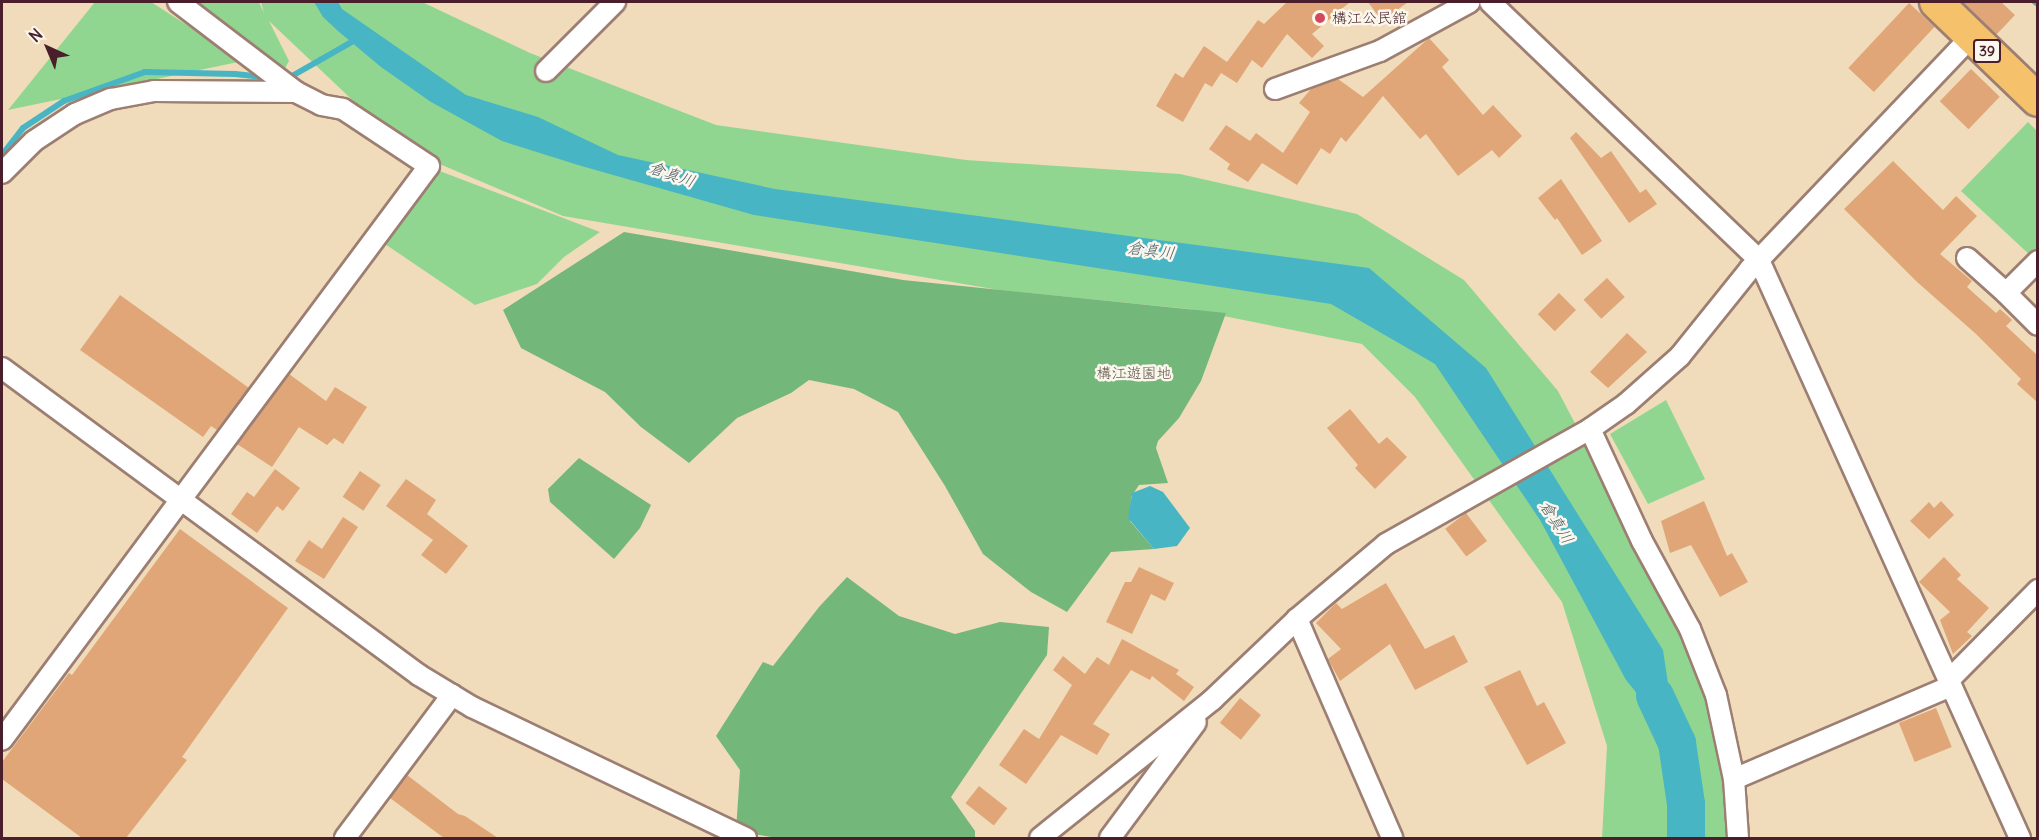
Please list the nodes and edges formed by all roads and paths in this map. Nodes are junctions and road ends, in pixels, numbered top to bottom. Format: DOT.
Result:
graph roads {
  1 [pos="178,2"];
  2 [pos="615,2"];
  3 [pos="1470,2"];
  4 [pos="1490,2"];
  5 [pos="1936,2"];
  6 [pos="1972,36"];
  7 [pos="546,71"];
  8 [pos="292,89"];
  9 [pos="1275,89"];
  10 [pos="2037,100"];
  11 [pos="2,173"];
  12 [pos="1967,258"];
  13 [pos="1759,260"];
  14 [pos="2037,261"];
  15 [pos="2006,293"];
  16 [pos="2037,325"];
  17 [pos="2,368"];
  18 [pos="1584,432"];
  19 [pos="180,499"];
  20 [pos="2037,590"];
  21 [pos="1297,619"];
  22 [pos="1950,683"];
  23 [pos="452,695"];
  24 [pos="1212,700"];
  25 [pos="2,740"];
  26 [pos="1734,779"];
  27 [pos="345,838"];
  28 [pos="746,838"];
  29 [pos="1040,838"];
  30 [pos="1110,838"];
  31 [pos="1392,838"];
  32 [pos="1738,838"];
  33 [pos="2020,838"];
  1 -- 8 [label="street"];
  2 -- 7 [label="street"];
  3 -- 9 [label="street"];
  4 -- 13 [label="street"];
  5 -- 6 [label="main road, 39"];
  6 -- 10 [label="main road, 39"];
  6 -- 13 [label="street"];
  8 -- 11 [label="street"];
  8 -- 19 [label="street"];
  12 -- 15 [label="street"];
  13 -- 18 [label="street"];
  13 -- 22 [label="street"];
  14 -- 15 [label="street"];
  15 -- 16 [label="street"];
  17 -- 19 [label="street"];
  18 -- 21 [label="street"];
  18 -- 26 [label="street"];
  19 -- 23 [label="street"];
  19 -- 25 [label="street"];
  20 -- 22 [label="street"];
  21 -- 24 [label="street"];
  21 -- 31 [label="street"];
  22 -- 26 [label="street"];
  22 -- 33 [label="street"];
  23 -- 27 [label="street"];
  23 -- 28 [label="street"];
  24 -- 29 [label="street"];
  24 -- 30 [label="street"];
  26 -- 32 [label="street"];
}
